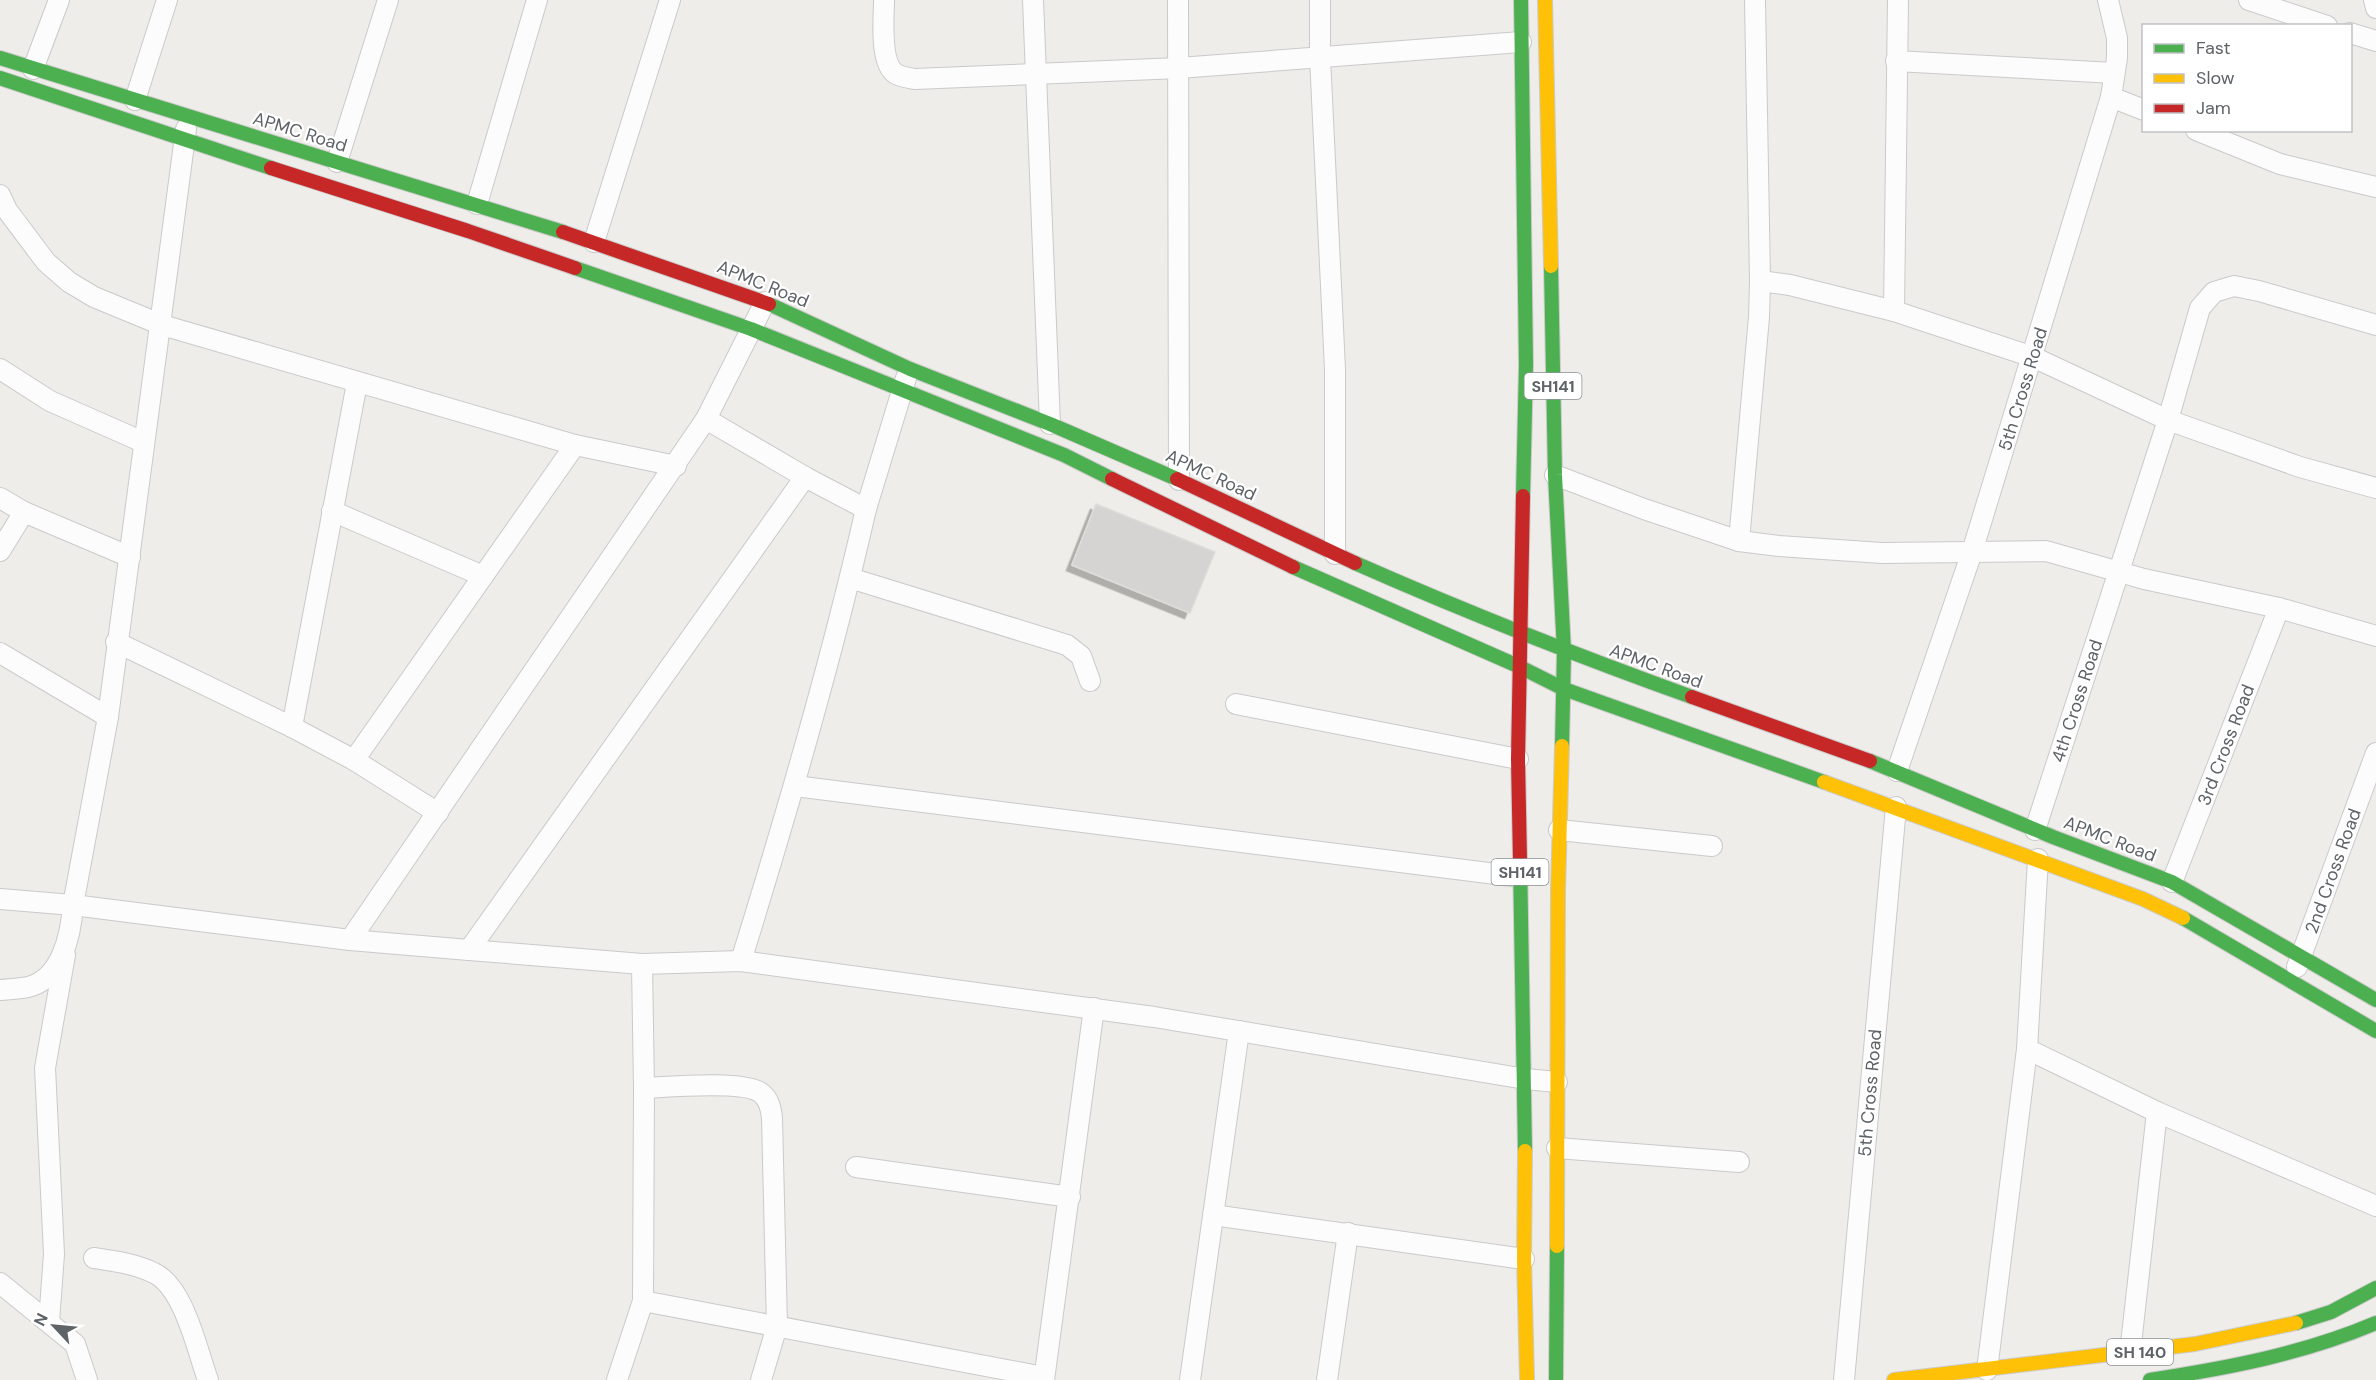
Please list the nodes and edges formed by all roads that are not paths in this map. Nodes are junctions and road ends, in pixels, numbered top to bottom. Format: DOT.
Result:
graph roads {
  1 [pos="59,0"];
  2 [pos="167,0"];
  3 [pos="388,0"];
  4 [pos="537,0"];
  5 [pos="670,0"];
  6 [pos="884,0"];
  7 [pos="1033,0"];
  8 [pos="1178,0"];
  9 [pos="1320,0"];
  10 [pos="1521,0"];
  11 [pos="1545,0"];
  12 [pos="1755,0"];
  13 [pos="1898,0"];
  14 [pos="2108,0"];
  15 [pos="2250,0"];
  16 [pos="2374,0"];
  17 [pos="2376,8"];
  18 [pos="2321,24"];
  19 [pos="2352,34"];
  20 [pos="2376,41"];
  21 [pos="1521,42"];
  22 [pos="1320,57"];
  23 [pos="0,58"];
  24 [pos="1896,61"];
  25 [pos="1179,68"];
  26 [pos="33,69"];
  27 [pos="2114,73"];
  28 [pos="1035,74"];
  29 [pos="0,78"];
  30 [pos="2111,97"];
  31 [pos="135,100"];
  32 [pos="2142,109"];
  33 [pos="188,117"];
  34 [pos="2201,132"];
  35 [pos="183,140"];
  36 [pos="337,162"];
  37 [pos="2376,187"];
  38 [pos="0,195"];
  39 [pos="477,204"];
  40 [pos="594,242"];
  41 [pos="1760,281"];
  42 [pos="765,302"];
  43 [pos="1894,311"];
  44 [pos="159,324"];
  45 [pos="2376,326"];
  46 [pos="751,329"];
  47 [pos="2033,357"];
  48 [pos="0,369"];
  49 [pos="910,369"];
  50 [pos="357,382"];
  51 [pos="901,391"];
  52 [pos="706,419"];
  53 [pos="2168,420"];
  54 [pos="1050,424"];
  55 [pos="143,442"];
  56 [pos="575,445"];
  57 [pos="676,466"];
  58 [pos="1555,475"];
  59 [pos="806,477"];
  60 [pos="1179,480"];
  61 [pos="2376,488"];
  62 [pos="0,498"];
  63 [pos="866,509"];
  64 [pos="332,511"];
  65 [pos="24,512"];
  66 [pos="1739,541"];
  67 [pos="0,551"];
  68 [pos="1972,552"];
  69 [pos="1335,554"];
  70 [pos="130,557"];
  71 [pos="2119,572"];
  72 [pos="483,576"];
  73 [pos="850,578"];
  74 [pos="2279,608"];
  75 [pos="1520,632"];
  76 [pos="2376,636"];
  77 [pos="116,642"];
  78 [pos="1564,651"];
  79 [pos="0,653"];
  80 [pos="1518,666"];
  81 [pos="1090,681"];
  82 [pos="1564,689"];
  83 [pos="1236,704"];
  84 [pos="108,717"];
  85 [pos="292,727"];
  86 [pos="2376,753"];
  87 [pos="1518,759"];
  88 [pos="354,760"];
  89 [pos="1897,771"];
  90 [pos="795,786"];
  91 [pos="1896,807"];
  92 [pos="438,813"];
  93 [pos="1559,830"];
  94 [pos="2036,830"];
  95 [pos="1712,846"];
  96 [pos="2038,859"];
  97 [pos="1520,877"];
  98 [pos="2172,882"];
  99 [pos="0,899"];
  100 [pos="73,905"];
  101 [pos="350,940"];
  102 [pos="67,947"];
  103 [pos="469,950"];
  104 [pos="2302,956"];
  105 [pos="741,961"];
  106 [pos="642,964"];
  107 [pos="2291,982"];
  108 [pos="0,990"];
  109 [pos="2376,1000"];
  110 [pos="1094,1008"];
  111 [pos="1239,1031"];
  112 [pos="2376,1031"];
  113 [pos="2027,1049"];
  114 [pos="1525,1079"];
  115 [pos="1557,1082"];
  116 [pos="644,1088"];
  117 [pos="2157,1112"];
  118 [pos="1557,1148"];
  119 [pos="1739,1162"];
  120 [pos="856,1167"];
  121 [pos="1070,1197"];
  122 [pos="2376,1206"];
  123 [pos="1213,1215"];
  124 [pos="1348,1233"];
  125 [pos="94,1258"];
  126 [pos="1524,1259"];
  127 [pos="0,1283"];
  128 [pos="2376,1288"];
  129 [pos="643,1301"];
  130 [pos="49,1322"];
  131 [pos="2376,1323"];
  132 [pos="777,1326"];
  133 [pos="2130,1353"];
  134 [pos="1987,1370"];
  135 [pos="2188,1377"];
  136 [pos="1044,1378"];
  137 [pos="87,1380"];
  138 [pos="208,1380"];
  139 [pos="617,1380"];
  140 [pos="761,1380"];
  141 [pos="1190,1380"];
  142 [pos="1327,1380"];
  143 [pos="1527,1380"];
  144 [pos="1556,1380"];
  145 [pos="1844,1380"];
  146 [pos="1894,1380"];
  147 [pos="2150,1380"];
  1 -- 26 [label="street"];
  2 -- 31 [label="street"];
  3 -- 36 [label="street"];
  4 -- 39 [label="street"];
  5 -- 40 [label="street"];
  6 -- 28 [label="street"];
  7 -- 28 [label="street"];
  8 -- 25 [label="street"];
  9 -- 22 [label="street"];
  10 -- 21 [label="street, SH141"];
  11 -- 58 [label="street, SH141"];
  12 -- 41 [label="street"];
  13 -- 24 [label="street"];
  14 -- 27 [label="street, 5th Cross Road"];
  15 -- 18 [label="street"];
  16 -- 17 [label="street"];
  19 -- 20 [label="street"];
  21 -- 22 [label="street"];
  21 -- 75 [label="street, SH141"];
  22 -- 25 [label="street"];
  22 -- 69 [label="street"];
  23 -- 26 [label="street, APMC Road"];
  24 -- 27 [label="street"];
  24 -- 43 [label="street"];
  25 -- 28 [label="street"];
  25 -- 60 [label="street"];
  26 -- 31 [label="street, APMC Road"];
  27 -- 30 [label="street, 5th Cross Road"];
  28 -- 54 [label="street"];
  29 -- 35 [label="street"];
  30 -- 32 [label="street"];
  30 -- 47 [label="street, 5th Cross Road"];
  31 -- 33 [label="street, APMC Road"];
  33 -- 35 [label="street"];
  33 -- 36 [label="street, APMC Road"];
  34 -- 37 [label="street"];
  35 -- 44 [label="street"];
  35 -- 46 [label="street"];
  36 -- 39 [label="street, APMC Road"];
  38 -- 44 [label="street"];
  39 -- 40 [label="street, APMC Road"];
  40 -- 42 [label="street, APMC Road"];
  41 -- 43 [label="street"];
  41 -- 66 [label="street"];
  42 -- 46 [label="street"];
  42 -- 49 [label="street, APMC Road"];
  43 -- 47 [label="street"];
  44 -- 50 [label="street"];
  44 -- 55 [label="street"];
  45 -- 53 [label="street, 4th Cross Road"];
  46 -- 51 [label="street"];
  46 -- 52 [label="street"];
  47 -- 53 [label="street"];
  47 -- 68 [label="street, 5th Cross Road"];
  48 -- 55 [label="street"];
  49 -- 51 [label="street"];
  49 -- 54 [label="street, APMC Road"];
  50 -- 56 [label="street"];
  50 -- 64 [label="street"];
  51 -- 63 [label="street"];
  51 -- 80 [label="street"];
  52 -- 57 [label="street"];
  52 -- 59 [label="street"];
  53 -- 61 [label="street"];
  53 -- 71 [label="street, 4th Cross Road"];
  54 -- 60 [label="street, APMC Road"];
  55 -- 70 [label="street"];
  56 -- 57 [label="street"];
  56 -- 72 [label="street"];
  57 -- 92 [label="street"];
  58 -- 66 [label="street"];
  58 -- 78 [label="street, SH141"];
  59 -- 63 [label="street"];
  59 -- 103 [label="street"];
  60 -- 69 [label="street, APMC Road"];
  62 -- 65 [label="street"];
  63 -- 73 [label="street"];
  64 -- 72 [label="street"];
  64 -- 85 [label="street"];
  65 -- 67 [label="street"];
  65 -- 70 [label="street"];
  66 -- 68 [label="street"];
  68 -- 71 [label="street"];
  68 -- 89 [label="street, 5th Cross Road"];
  69 -- 75 [label="street, APMC Road"];
  70 -- 77 [label="street"];
  71 -- 74 [label="street"];
  71 -- 94 [label="street, 4th Cross Road"];
  72 -- 88 [label="street"];
  73 -- 81 [label="street"];
  73 -- 90 [label="street"];
  74 -- 76 [label="street"];
  74 -- 98 [label="street, 3rd Cross Road"];
  75 -- 78 [label="street, APMC Road"];
  75 -- 80 [label="street, SH141"];
  77 -- 84 [label="street"];
  77 -- 85 [label="street"];
  78 -- 82 [label="street, SH141"];
  78 -- 89 [label="street, APMC Road"];
  79 -- 84 [label="street"];
  80 -- 82 [label="street"];
  80 -- 87 [label="street, SH141"];
  82 -- 91 [label="street"];
  82 -- 93 [label="street, SH141"];
  83 -- 87 [label="street"];
  84 -- 100 [label="street"];
  85 -- 88 [label="street"];
  86 -- 104 [label="street, 2nd Cross Road"];
  87 -- 97 [label="street, SH141"];
  88 -- 92 [label="street"];
  89 -- 94 [label="street, APMC Road"];
  90 -- 97 [label="street"];
  90 -- 105 [label="street"];
  91 -- 96 [label="street"];
  91 -- 145 [label="street, 5th Cross Road"];
  92 -- 101 [label="street"];
  93 -- 95 [label="street"];
  93 -- 115 [label="street"];
  94 -- 98 [label="street, APMC Road"];
  96 -- 107 [label="street"];
  96 -- 113 [label="street"];
  97 -- 114 [label="street, SH141"];
  98 -- 104 [label="street, APMC Road"];
  99 -- 100 [label="street"];
  100 -- 101 [label="street"];
  100 -- 102 [label="street"];
  101 -- 103 [label="street"];
  102 -- 108 [label="street"];
  102 -- 130 [label="street"];
  103 -- 106 [label="street"];
  104 -- 107 [label="street, 2nd Cross Road"];
  104 -- 109 [label="street, APMC Road"];
  105 -- 106 [label="street"];
  105 -- 110 [label="street"];
  106 -- 116 [label="street"];
  107 -- 112 [label="street"];
  110 -- 111 [label="street"];
  110 -- 121 [label="street"];
  111 -- 114 [label="street"];
  111 -- 123 [label="street"];
  113 -- 117 [label="street"];
  113 -- 134 [label="street"];
  114 -- 115 [label="street"];
  114 -- 126 [label="street, SH141"];
  115 -- 118 [label="street"];
  116 -- 129 [label="street"];
  116 -- 132 [label="street"];
  117 -- 122 [label="street"];
  117 -- 133 [label="street"];
  118 -- 119 [label="street"];
  118 -- 144 [label="street"];
  120 -- 121 [label="street"];
  121 -- 136 [label="street"];
  123 -- 124 [label="street"];
  123 -- 141 [label="street"];
  124 -- 126 [label="street"];
  124 -- 142 [label="street"];
  125 -- 138 [label="street"];
  126 -- 143 [label="street, SH141"];
  127 -- 130 [label="street"];
  128 -- 133 [label="street, SH 140"];
  129 -- 132 [label="street"];
  129 -- 139 [label="street"];
  130 -- 137 [label="street"];
  131 -- 135 [label="street, SH 140"];
  132 -- 136 [label="street"];
  132 -- 140 [label="street"];
  133 -- 134 [label="street, SH 140"];
  134 -- 146 [label="street, SH 140"];
  135 -- 147 [label="street, SH 140"];
}
